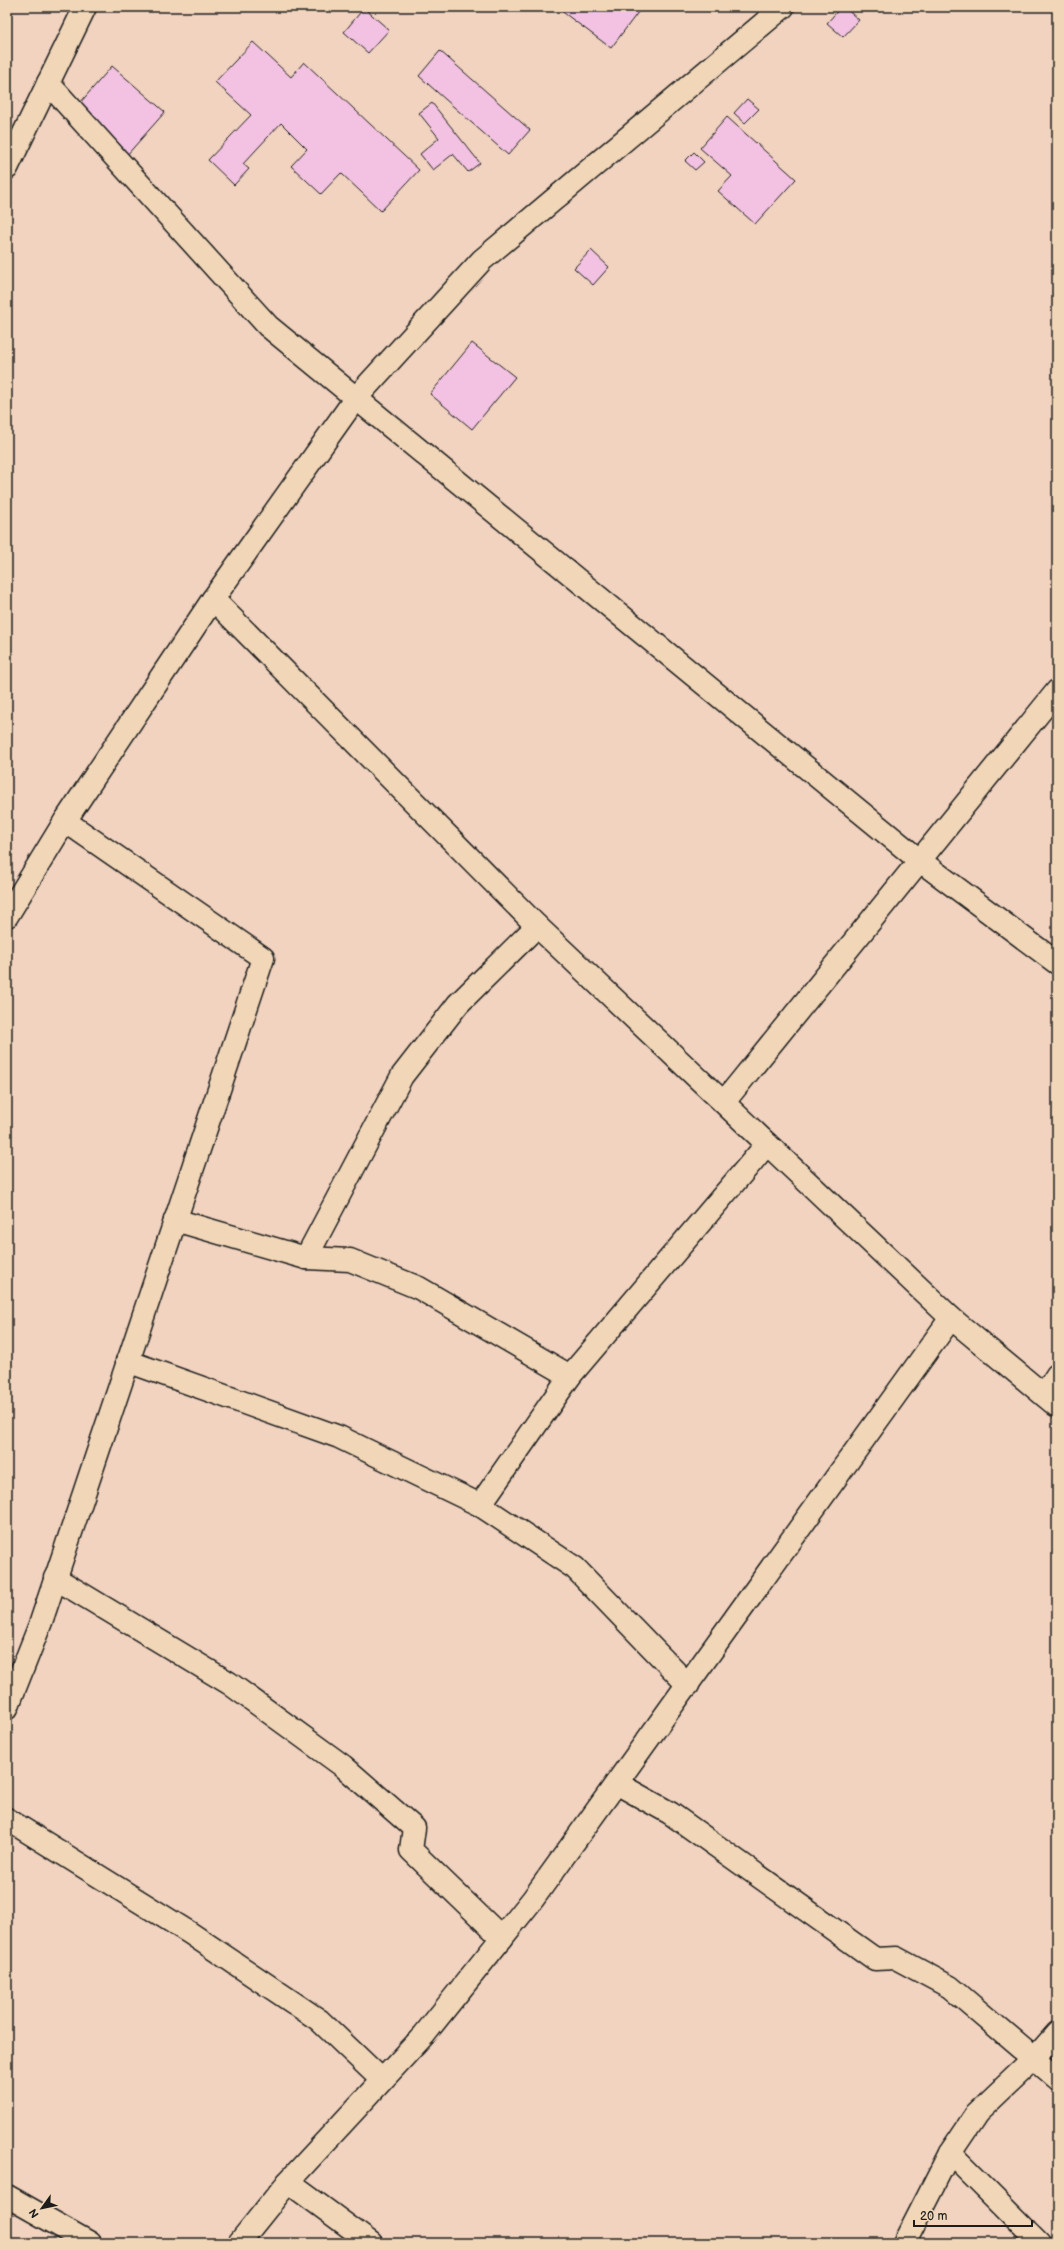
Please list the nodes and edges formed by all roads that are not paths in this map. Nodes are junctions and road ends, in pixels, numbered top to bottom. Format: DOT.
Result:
graph roads {
  1 [pos="84,7"];
  2 [pos="783,7"];
  3 [pos="48,83"];
  4 [pos="7,168"];
  5 [pos="355,399"];
  6 [pos="213,599"];
  7 [pos="1057,691"];
  8 [pos="65,821"];
  9 [pos="919,860"];
  10 [pos="7,916"];
  11 [pos="537,926"];
  12 [pos="1057,963"];
  13 [pos="724,1102"];
  14 [pos="766,1144"];
  15 [pos="175,1220"];
  16 [pos="306,1258"];
  17 [pos="951,1318"];
  18 [pos="127,1361"];
  19 [pos="1057,1375"];
  20 [pos="570,1376"];
  21 [pos="1050,1400"];
  22 [pos="480,1505"];
  23 [pos="55,1578"];
  24 [pos="688,1685"];
  25 [pos="7,1708"];
  26 [pos="618,1784"];
  27 [pos="7,1819"];
  28 [pos="502,1938"];
  29 [pos="1057,2033"];
  30 [pos="1035,2058"];
  31 [pos="1057,2078"];
  32 [pos="382,2080"];
  33 [pos="950,2153"];
  34 [pos="288,2182"];
  35 [pos="7,2196"];
  36 [pos="90,2243"];
  37 [pos="239,2243"];
  38 [pos="371,2243"];
  39 [pos="904,2243"];
  40 [pos="1040,2243"];
  1 -- 3 [label="street"];
  2 -- 5 [label="street"];
  3 -- 4 [label="street"];
  3 -- 5 [label="street"];
  5 -- 6 [label="street"];
  5 -- 9 [label="street"];
  6 -- 8 [label="street"];
  6 -- 11 [label="street"];
  7 -- 9 [label="street"];
  8 -- 10 [label="street"];
  8 -- 15 [label="street"];
  9 -- 12 [label="street"];
  9 -- 13 [label="street"];
  11 -- 13 [label="street"];
  11 -- 16 [label="street"];
  13 -- 14 [label="street"];
  14 -- 17 [label="street"];
  14 -- 20 [label="street"];
  15 -- 16 [label="street"];
  15 -- 18 [label="street"];
  16 -- 20 [label="street"];
  17 -- 21 [label="street"];
  17 -- 24 [label="street"];
  18 -- 22 [label="street"];
  18 -- 23 [label="street"];
  19 -- 21 [label="street"];
  20 -- 22 [label="street"];
  22 -- 24 [label="street"];
  23 -- 25 [label="street"];
  23 -- 28 [label="street"];
  24 -- 26 [label="street"];
  26 -- 28 [label="street"];
  26 -- 30 [label="street"];
  27 -- 32 [label="street"];
  28 -- 32 [label="street"];
  29 -- 30 [label="street"];
  30 -- 31 [label="street"];
  30 -- 33 [label="street"];
  32 -- 34 [label="street"];
  33 -- 39 [label="street"];
  33 -- 40 [label="street"];
  34 -- 37 [label="street"];
  34 -- 38 [label="street"];
  35 -- 36 [label="street"];
}
